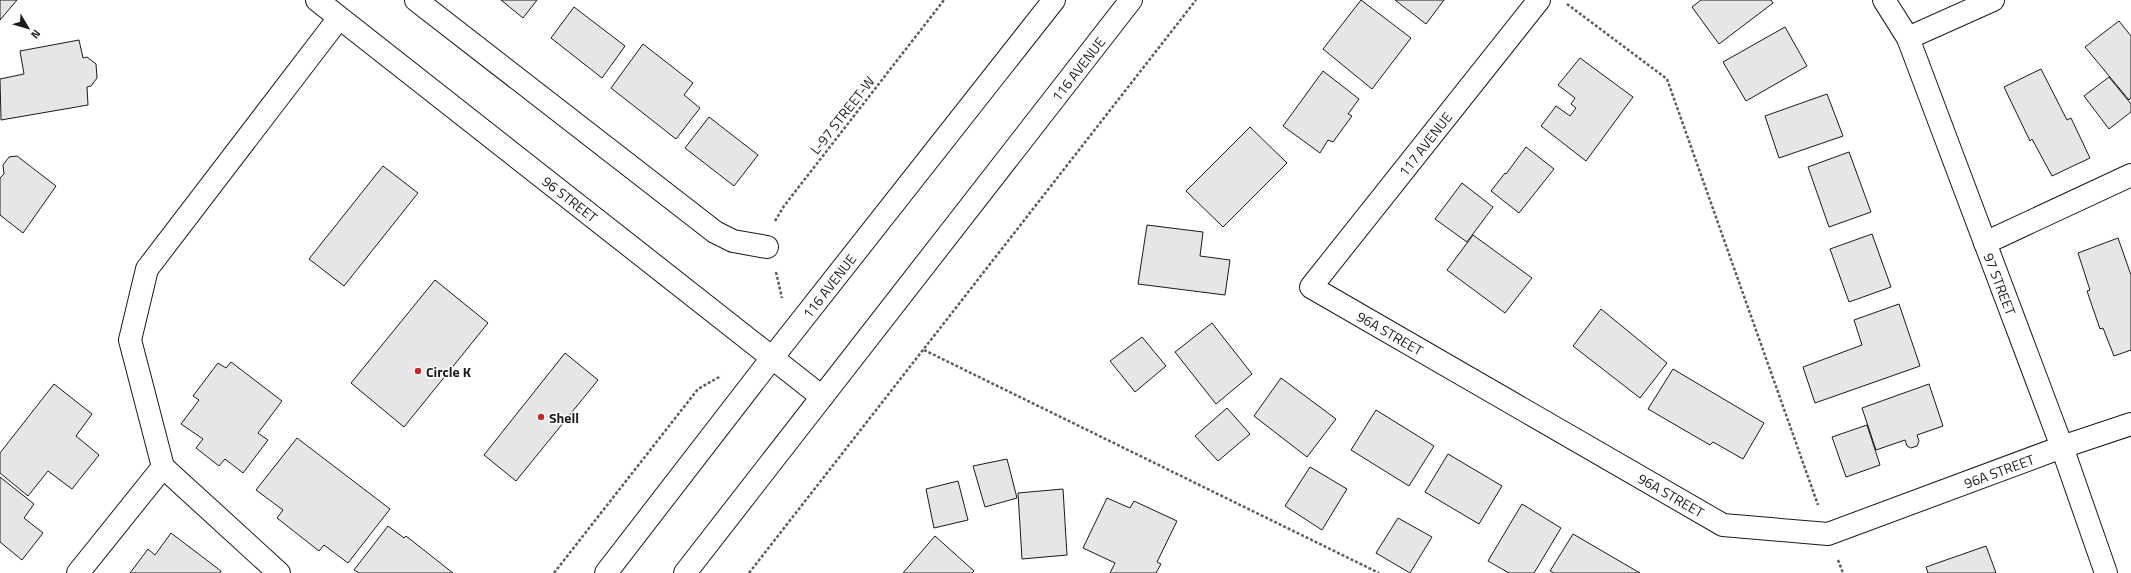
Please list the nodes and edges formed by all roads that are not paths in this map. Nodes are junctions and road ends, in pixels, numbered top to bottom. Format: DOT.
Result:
graph roads {
  1 [pos="317,0"];
  2 [pos="416,0"];
  3 [pos="1054,0"];
  4 [pos="1131,0"];
  5 [pos="1539,0"];
  6 [pos="1884,0"];
  7 [pos="1993,0"];
  8 [pos="339,18"];
  9 [pos="1908,38"];
  10 [pos="2131,175"];
  11 [pos="1985,243"];
  12 [pos="767,247"];
  13 [pos="1311,288"];
  14 [pos="772,358"];
  15 [pos="822,397"];
  16 [pos="2131,424"];
  17 [pos="2062,447"];
  18 [pos="163,467"];
  19 [pos="78,573"];
  20 [pos="279,573"];
  21 [pos="606,573"];
  22 [pos="685,573"];
  23 [pos="2106,573"];
  1 -- 8 [label="street, 96 STREET"];
  2 -- 12 [label="street"];
  3 -- 14 [label="street, 116 AVENUE"];
  4 -- 15 [label="street, 116 AVENUE"];
  5 -- 13 [label="street, 117 AVENUE"];
  6 -- 9 [label="street, 97 STREET"];
  7 -- 9 [label="street"];
  8 -- 14 [label="street, 96 STREET"];
  8 -- 18 [label="street"];
  9 -- 11 [label="street, 97 STREET"];
  10 -- 11 [label="street"];
  11 -- 17 [label="street, 97 STREET"];
  13 -- 17 [label="street, 96A STREET"];
  14 -- 15 [label="street, 96 STREET"];
  14 -- 21 [label="street, 116 AVENUE"];
  15 -- 22 [label="street, 116 AVENUE"];
  16 -- 17 [label="street, 96A STREET"];
  17 -- 23 [label="street, 97 STREET"];
  18 -- 19 [label="street"];
  18 -- 20 [label="street"];
}
